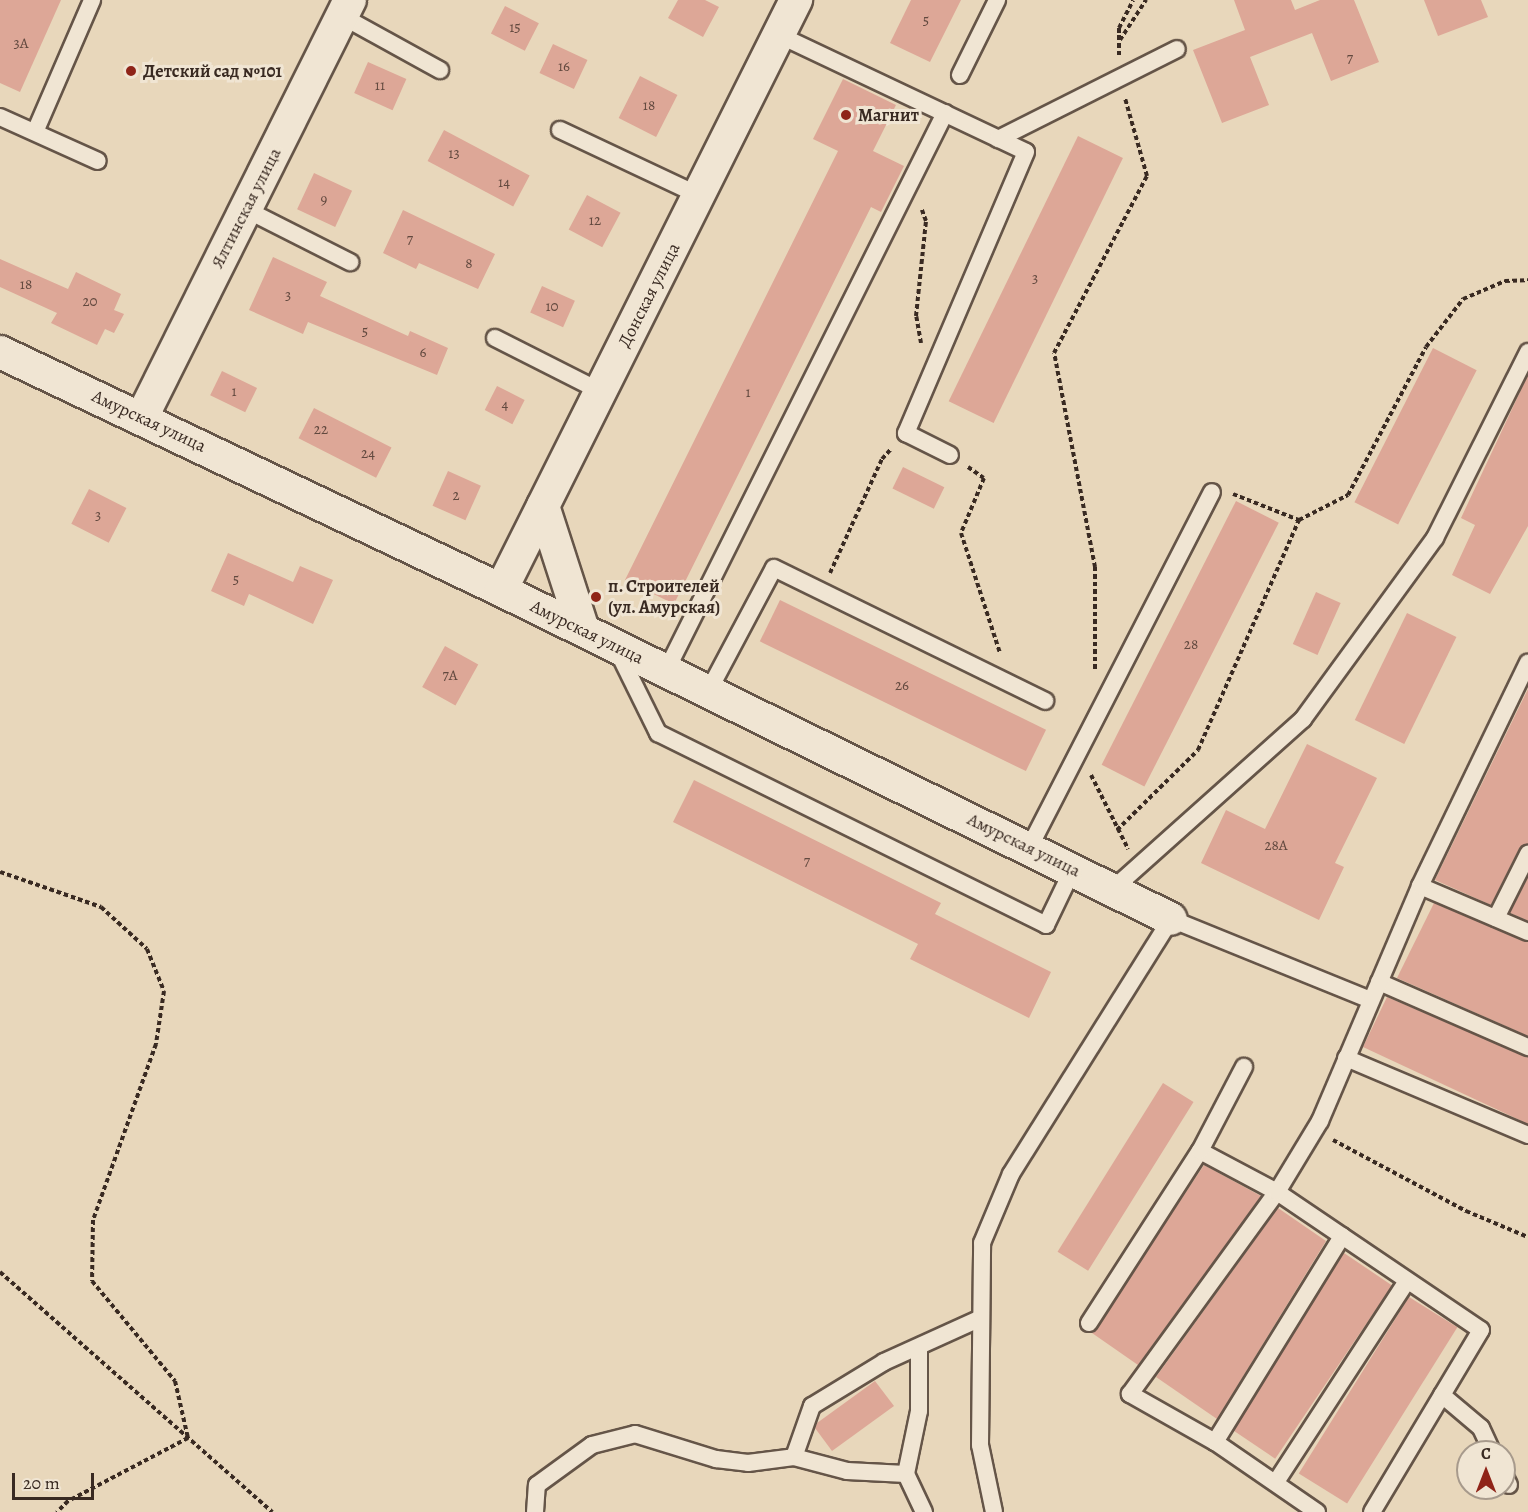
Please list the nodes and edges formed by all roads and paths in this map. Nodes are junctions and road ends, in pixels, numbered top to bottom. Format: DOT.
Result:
graph roads {
  1 [pos="92,0"];
  2 [pos="796,0"];
  3 [pos="997,0"];
  4 [pos="1133,0"];
  5 [pos="1146,0"];
  6 [pos="346,8"];
  7 [pos="779,35"];
  8 [pos="1119,40"];
  9 [pos="1177,49"];
  10 [pos="440,70"];
  11 [pos="960,75"];
  12 [pos="1119,78"];
  13 [pos="945,113"];
  14 [pos="0,117"];
  15 [pos="560,129"];
  16 [pos="35,132"];
  17 [pos="998,139"];
  18 [pos="98,161"];
  19 [pos="912,178"];
  20 [pos="698,195"];
  21 [pos="245,209"];
  22 [pos="350,262"];
  23 [pos="1528,279"];
  24 [pos="495,338"];
  25 [pos="0,352"];
  26 [pos="1528,352"];
  27 [pos="927,380"];
  28 [pos="600,391"];
  29 [pos="142,417"];
  30 [pos="906,433"];
  31 [pos="950,455"];
  32 [pos="1212,492"];
  33 [pos="543,506"];
  34 [pos="1299,520"];
  35 [pos="501,590"];
  36 [pos="821,591"];
  37 [pos="583,630"];
  38 [pos="615,646"];
  39 [pos="1528,663"];
  40 [pos="666,671"];
  41 [pos="1095,672"];
  42 [pos="1010,684"];
  43 [pos="708,692"];
  44 [pos="1045,701"];
  45 [pos="1080,750"];
  46 [pos="1117,830"];
  47 [pos="1029,848"];
  48 [pos="1528,854"];
  49 [pos="1137,866"];
  50 [pos="1073,869"];
  51 [pos="0,872"];
  52 [pos="1420,886"];
  53 [pos="1113,889"];
  54 [pos="1496,918"];
  55 [pos="1171,919"];
  56 [pos="1528,932"];
  57 [pos="1379,982"];
  58 [pos="1370,1000"];
  59 [pos="1528,1047"];
  60 [pos="1346,1058"];
  61 [pos="1244,1067"];
  62 [pos="1316,1129"];
  63 [pos="1528,1135"];
  64 [pos="1200,1151"];
  65 [pos="1277,1192"];
  66 [pos="1342,1236"];
  67 [pos="1528,1237"];
  68 [pos="0,1272"];
  69 [pos="1407,1281"];
  70 [pos="979,1319"];
  71 [pos="1089,1323"];
  72 [pos="919,1349"];
  73 [pos="1442,1395"];
  74 [pos="188,1438"];
  75 [pos="1486,1440"];
  76 [pos="1215,1442"];
  77 [pos="794,1457"];
  78 [pos="906,1474"];
  79 [pos="1276,1482"];
  80 [pos="57,1512"];
  81 [pos="272,1512"];
  82 [pos="535,1512"];
  83 [pos="924,1512"];
  84 [pos="994,1512"];
  85 [pos="1317,1512"];
  86 [pos="1372,1512"];
  1 -- 16 [label="lane"];
  2 -- 7 [label="street, Донская улица"];
  3 -- 11 [label="lane"];
  4 -- 8 [label="path"];
  5 -- 8 [label="path"];
  6 -- 10 [label="lane"];
  6 -- 21 [label="street, Ялтинская улица"];
  7 -- 13 [label="lane"];
  7 -- 20 [label="street, Донская улица"];
  8 -- 12 [label="path"];
  9 -- 12 [label="lane"];
  12 -- 17 [label="lane"];
  12 -- 41 [label="path"];
  13 -- 17 [label="lane"];
  13 -- 19 [label="lane"];
  14 -- 16 [label="lane"];
  15 -- 20 [label="lane"];
  16 -- 18 [label="lane"];
  17 -- 27 [label="lane"];
  19 -- 27 [label="path"];
  19 -- 40 [label="lane"];
  20 -- 28 [label="street, Донская улица"];
  21 -- 22 [label="lane"];
  21 -- 29 [label="street, Ялтинская улица"];
  23 -- 34 [label="path"];
  24 -- 28 [label="lane"];
  25 -- 29 [label="street, Амурская улица"];
  26 -- 49 [label="lane"];
  27 -- 30 [label="lane"];
  28 -- 33 [label="street, Донская улица"];
  29 -- 35 [label="street, Амурская улица"];
  30 -- 31 [label="lane"];
  30 -- 36 [label="path"];
  31 -- 42 [label="path"];
  32 -- 34 [label="path"];
  32 -- 45 [label="lane"];
  33 -- 35 [label="street, Донская улица"];
  33 -- 37 [label="street"];
  34 -- 46 [label="path"];
  35 -- 37 [label="street, Амурская улица"];
  36 -- 42 [label="lane"];
  36 -- 43 [label="lane"];
  37 -- 38 [label="street, Амурская улица"];
  38 -- 40 [label="street, Амурская улица"];
  38 -- 50 [label="lane"];
  39 -- 52 [label="lane"];
  40 -- 43 [label="street, Амурская улица"];
  42 -- 44 [label="lane"];
  43 -- 47 [label="street, Амурская улица"];
  45 -- 46 [label="path"];
  45 -- 47 [label="lane"];
  46 -- 49 [label="path"];
  47 -- 50 [label="street, Амурская улица"];
  48 -- 54 [label="lane"];
  49 -- 53 [label="lane"];
  50 -- 53 [label="street, Амурская улица"];
  51 -- 74 [label="path"];
  52 -- 54 [label="lane"];
  52 -- 57 [label="lane"];
  53 -- 55 [label="street, Амурская улица"];
  54 -- 56 [label="lane"];
  55 -- 58 [label="lane"];
  55 -- 70 [label="lane"];
  57 -- 58 [label="lane"];
  57 -- 59 [label="lane"];
  58 -- 60 [label="lane"];
  60 -- 62 [label="lane"];
  60 -- 63 [label="lane"];
  61 -- 64 [label="lane"];
  62 -- 65 [label="lane"];
  62 -- 67 [label="path"];
  64 -- 65 [label="lane"];
  64 -- 71 [label="lane"];
  65 -- 66 [label="lane"];
  65 -- 76 [label="lane"];
  66 -- 69 [label="lane"];
  66 -- 76 [label="lane"];
  68 -- 74 [label="path"];
  69 -- 73 [label="lane"];
  69 -- 79 [label="lane"];
  70 -- 72 [label="lane"];
  70 -- 84 [label="lane"];
  72 -- 77 [label="lane"];
  72 -- 78 [label="lane"];
  73 -- 75 [label="lane"];
  73 -- 86 [label="lane"];
  74 -- 80 [label="path"];
  74 -- 81 [label="path"];
  76 -- 79 [label="lane"];
  77 -- 78 [label="lane"];
  77 -- 82 [label="lane"];
  78 -- 83 [label="lane"];
  79 -- 85 [label="lane"];
}
